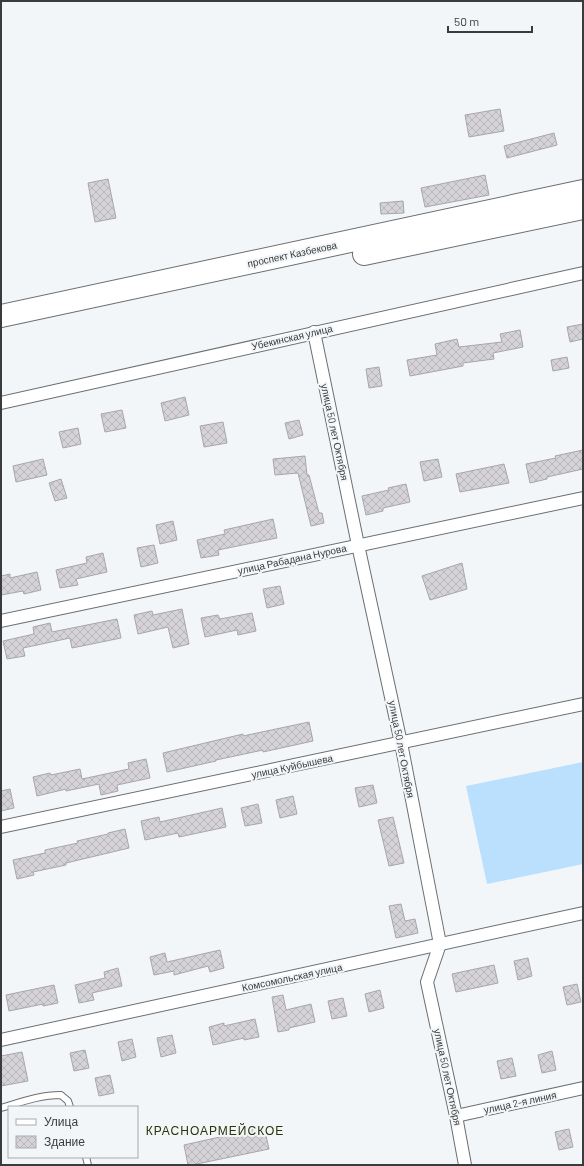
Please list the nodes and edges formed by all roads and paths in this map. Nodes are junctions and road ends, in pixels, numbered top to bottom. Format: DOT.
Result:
graph roads {
  1 [pos="583,191"];
  2 [pos="583,208"];
  3 [pos="583,273"];
  4 [pos="1,316"];
  5 [pos="1,329"];
  6 [pos="314,332"];
  7 [pos="1,403"];
  8 [pos="583,498"];
  9 [pos="358,545"];
  10 [pos="1,621"];
  11 [pos="583,704"];
  12 [pos="401,743"];
  13 [pos="1,827"];
  14 [pos="583,913"];
  15 [pos="440,944"];
  16 [pos="1,1040"];
  17 [pos="583,1088"];
  18 [pos="70,1106"];
  19 [pos="1,1108"];
  20 [pos="456,1116"];
  21 [pos="465,1165"];
  1 -- 4 [label="highway, проспект Казбекова"];
  2 -- 5 [label="highway, проспект Казбекова"];
  3 -- 6 [label="street, Убекинская улица"];
  6 -- 7 [label="street, Убекинская улица"];
  6 -- 9 [label="street, улица 50 лет Октября"];
  8 -- 9 [label="street, улица Рабадана Нурова"];
  9 -- 10 [label="street, улица Рабадана Нурова"];
  9 -- 12 [label="street, улица 50 лет Октября"];
  11 -- 12 [label="street, улица Куйбышева"];
  12 -- 13 [label="street, улица Куйбышева"];
  12 -- 15 [label="street, улица 50 лет Октября"];
  14 -- 15 [label="street, Комсомольская улица"];
  15 -- 16 [label="street, Комсомольская улица"];
  15 -- 20 [label="street, улица 50 лет Октября"];
  17 -- 20 [label="street, улица 2-я линия"];
  18 -- 19 [label="lane"];
  20 -- 21 [label="street, улица 50 лет Октября"];
}
